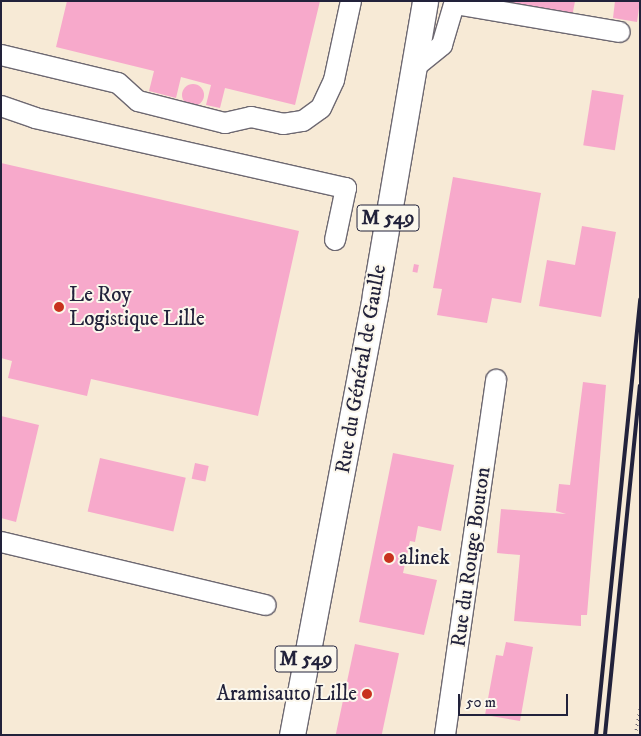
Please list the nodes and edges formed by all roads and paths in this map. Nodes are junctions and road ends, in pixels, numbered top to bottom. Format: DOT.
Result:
graph roads {
  1 [pos="351,1"];
  2 [pos="425,1"];
  3 [pos="455,3"];
  4 [pos="620,32"];
  5 [pos="1,56"];
  6 [pos="414,67"];
  7 [pos="1,106"];
  8 [pos="335,240"];
  9 [pos="496,380"];
  10 [pos="1,542"];
  11 [pos="266,605"];
  12 [pos="640,706"];
  13 [pos="292,735"];
  14 [pos="445,735"];
  15 [pos="634,735"];
  1 -- 5 [label="street"];
  2 -- 6 [label="main road, Rue du Général de Gaulle / M 549"];
  3 -- 4 [label="street"];
  3 -- 6 [label="street"];
  6 -- 13 [label="main road, Rue du Général de Gaulle / M 549"];
  7 -- 8 [label="street"];
  9 -- 14 [label="street, Rue du Rouge Bouton"];
  10 -- 11 [label="street"];
  12 -- 15 [label="path"];
}
